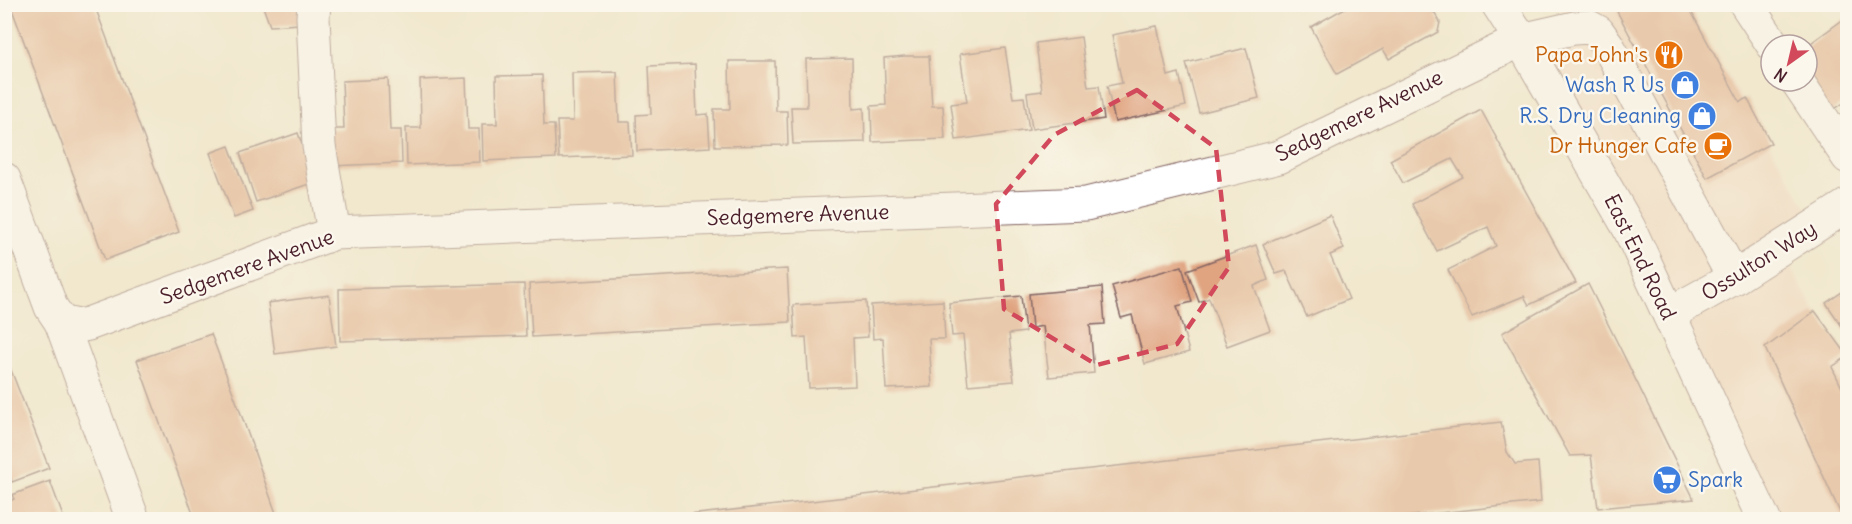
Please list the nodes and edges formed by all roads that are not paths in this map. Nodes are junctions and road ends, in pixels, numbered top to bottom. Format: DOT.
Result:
graph roads {
  1 [pos="314,4"];
  2 [pos="1498,4"];
  3 [pos="1746,4"];
  4 [pos="1765,33"];
  5 [pos="1521,39"];
  6 [pos="1805,93"];
  7 [pos="1848,157"];
  8 [pos="4,179"];
  9 [pos="1848,205"];
  10 [pos="334,233"];
  11 [pos="1734,278"];
  12 [pos="1669,314"];
  13 [pos="61,322"];
  14 [pos="133,519"];
  15 [pos="1764,519"];
  1 -- 10 [label="street"];
  2 -- 5 [label="street, East End Road"];
  3 -- 4 [label="street"];
  5 -- 10 [label="street, Sedgemere Avenue"];
  5 -- 11 [label="street, Sedgemere Avenue"];
  5 -- 12 [label="street, East End Road"];
  6 -- 7 [label="street"];
  8 -- 13 [label="street"];
  9 -- 11 [label="street, Ossulton Way"];
  10 -- 13 [label="street, Sedgemere Avenue"];
  11 -- 12 [label="street, Ossulton Way"];
  12 -- 15 [label="street, East End Road"];
  13 -- 14 [label="street"];
}
